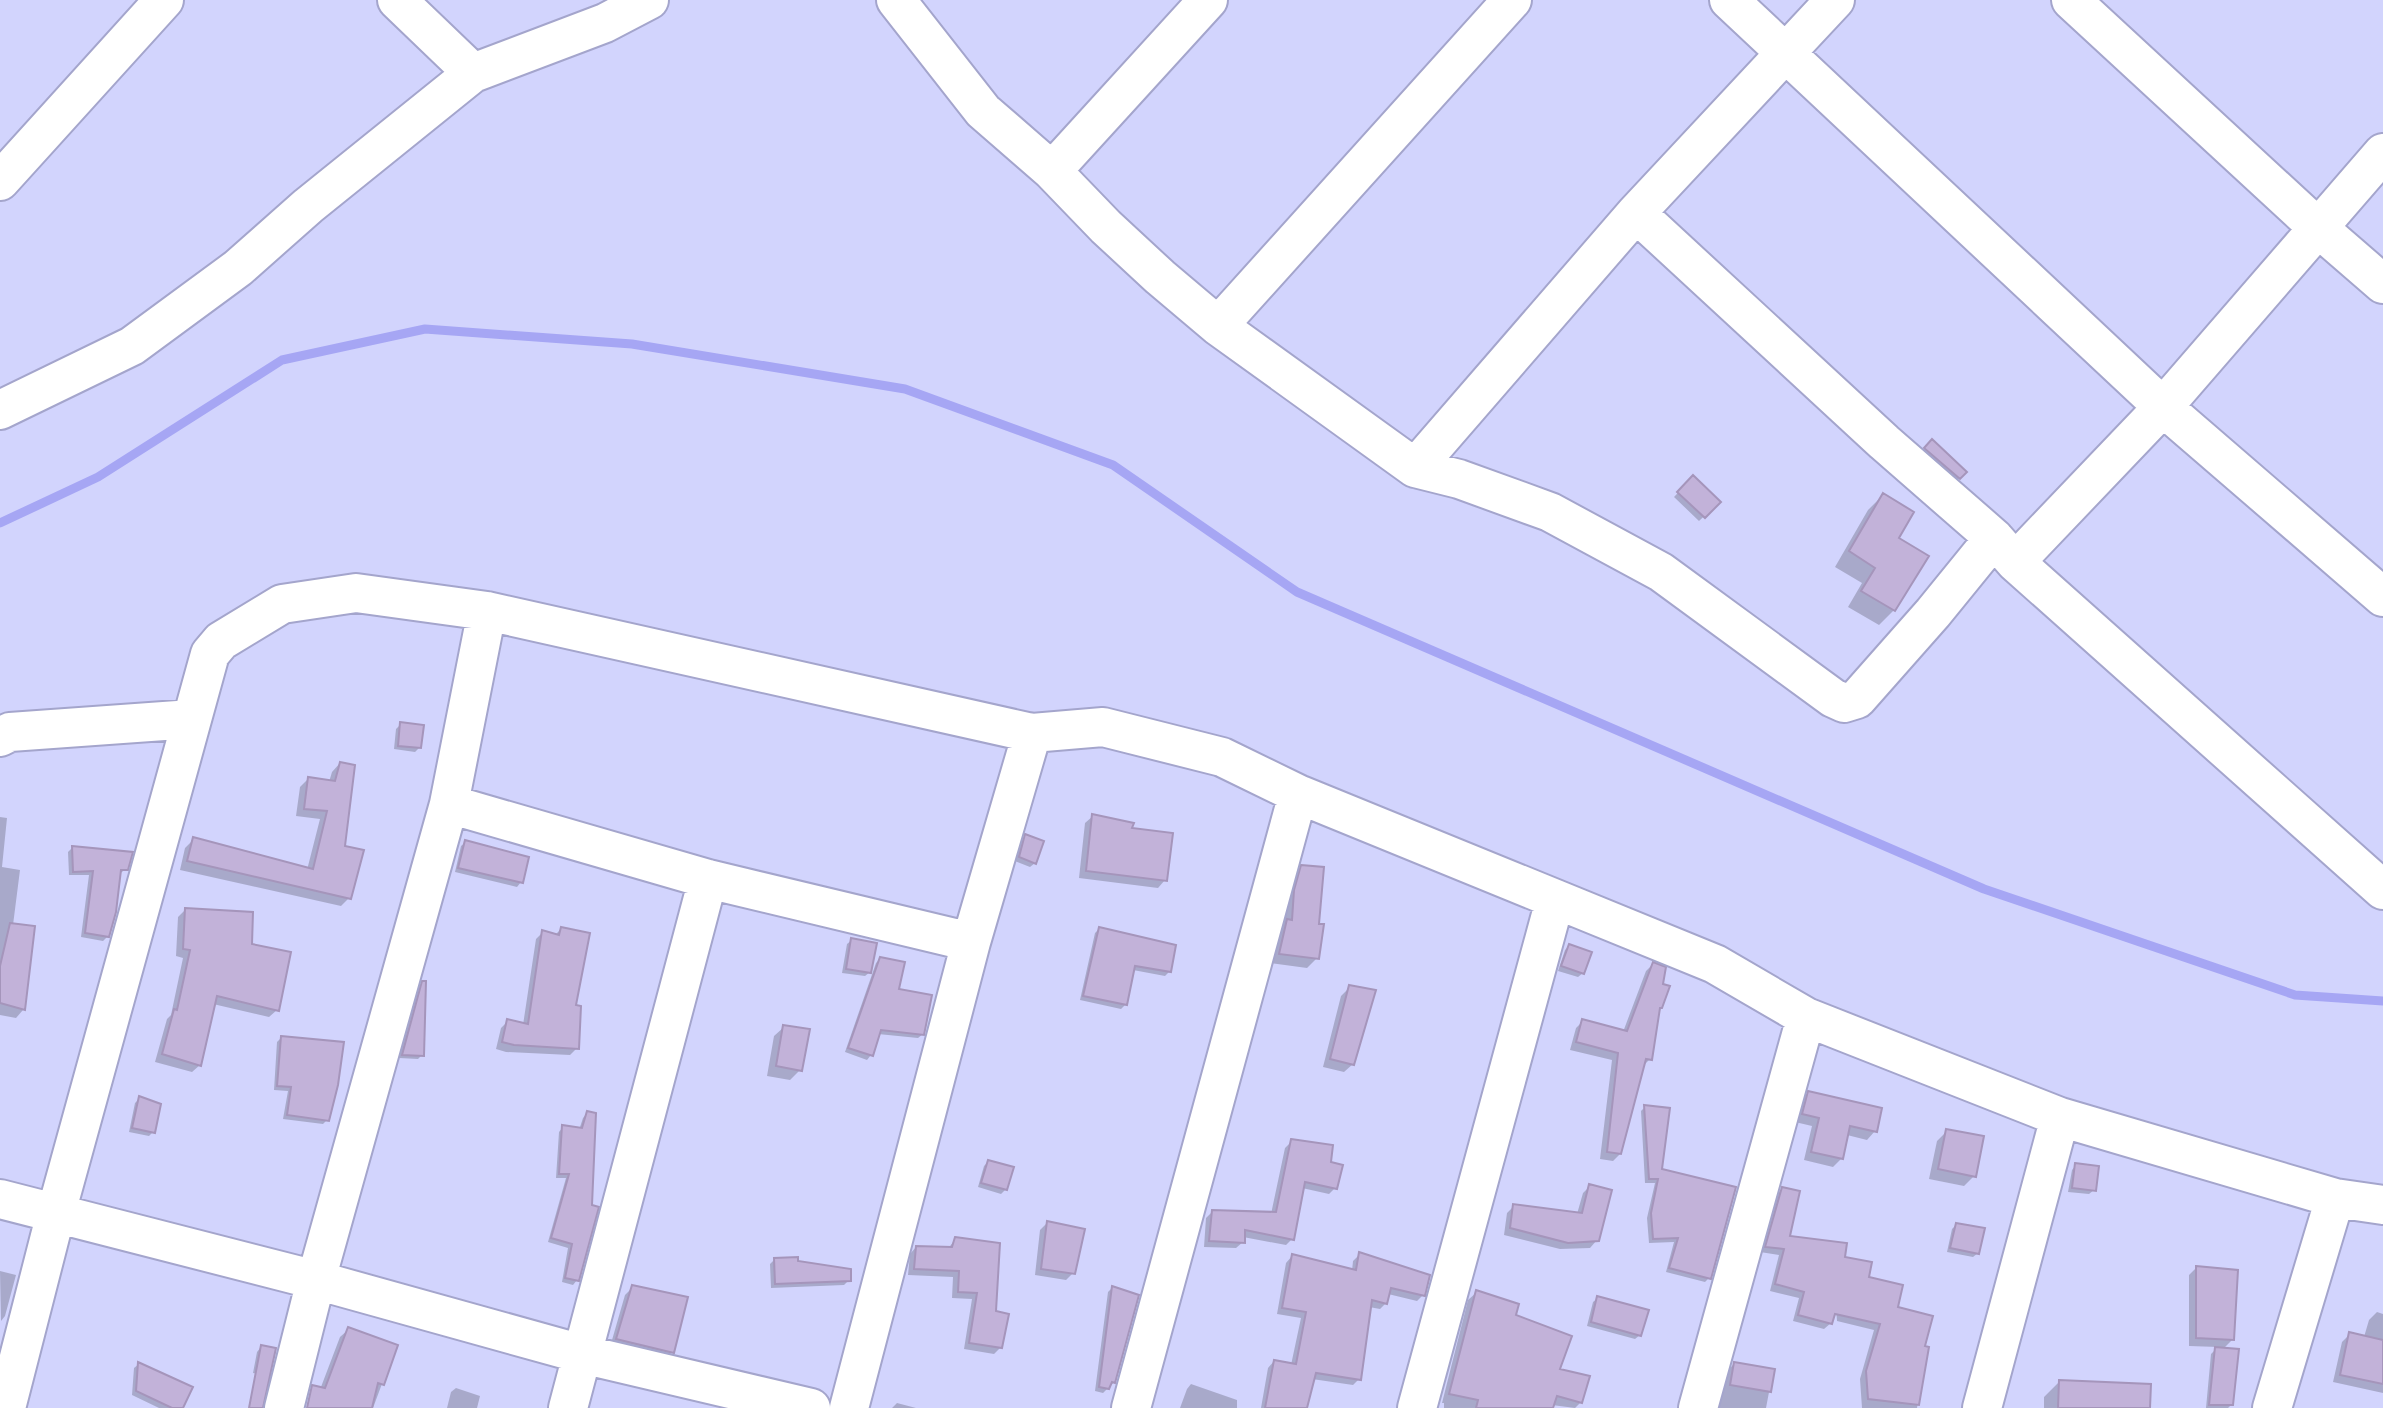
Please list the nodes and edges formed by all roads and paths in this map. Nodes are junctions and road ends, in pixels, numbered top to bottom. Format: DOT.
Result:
graph roads {
  1 [pos="397,0"];
  2 [pos="649,0"];
  3 [pos="896,0"];
  4 [pos="1208,0"];
  5 [pos="1512,0"];
  6 [pos="1729,0"];
  7 [pos="1835,0"];
  8 [pos="2071,0"];
  9 [pos="157,3"];
  10 [pos="1787,54"];
  11 [pos="473,73"];
  12 [pos="2383,153"];
  13 [pos="1052,172"];
  14 [pos="0,181"];
  15 [pos="1636,213"];
  16 [pos="2317,227"];
  17 [pos="2383,284"];
  18 [pos="1218,326"];
  19 [pos="2162,407"];
  20 [pos="0,410"];
  21 [pos="1416,468"];
  22 [pos="2004,550"];
  23 [pos="2383,597"];
  24 [pos="487,611"];
  25 [pos="192,719"];
  26 [pos="1032,733"];
  27 [pos="0,737"];
  28 [pos="1298,794"];
  29 [pos="449,804"];
  30 [pos="708,879"];
  31 [pos="2383,890"];
  32 [pos="1555,900"];
  33 [pos="971,942"];
  34 [pos="1806,1017"];
  35 [pos="2060,1117"];
  36 [pos="2335,1198"];
  37 [pos="0,1199"];
  38 [pos="2383,1205"];
  39 [pos="56,1213"];
  40 [pos="316,1280"];
  41 [pos="582,1354"];
  42 [pos="6,1408"];
  43 [pos="284,1408"];
  44 [pos="568,1408"];
  45 [pos="811,1408"];
  46 [pos="849,1408"];
  47 [pos="1131,1408"];
  48 [pos="1417,1408"];
  49 [pos="1698,1408"];
  50 [pos="1982,1408"];
  51 [pos="2272,1408"];
  1 -- 11 [label="street"];
  2 -- 11 [label="street"];
  3 -- 13 [label="street"];
  4 -- 13 [label="street"];
  5 -- 18 [label="street"];
  6 -- 10 [label="street"];
  7 -- 10 [label="street"];
  8 -- 16 [label="street"];
  9 -- 14 [label="street"];
  10 -- 15 [label="street"];
  10 -- 19 [label="street"];
  11 -- 20 [label="street"];
  12 -- 16 [label="street"];
  13 -- 18 [label="street"];
  15 -- 21 [label="street"];
  15 -- 22 [label="street"];
  16 -- 17 [label="street"];
  16 -- 19 [label="street"];
  18 -- 21 [label="street"];
  19 -- 22 [label="street"];
  19 -- 23 [label="street"];
  21 -- 22 [label="street"];
  22 -- 31 [label="street"];
  24 -- 25 [label="street"];
  24 -- 26 [label="street"];
  24 -- 29 [label="street"];
  25 -- 27 [label="street"];
  25 -- 39 [label="street"];
  26 -- 28 [label="street"];
  26 -- 33 [label="street"];
  28 -- 32 [label="street"];
  28 -- 47 [label="street"];
  29 -- 30 [label="street"];
  29 -- 40 [label="street"];
  30 -- 33 [label="street"];
  30 -- 41 [label="street"];
  32 -- 34 [label="street"];
  32 -- 48 [label="street"];
  33 -- 46 [label="street"];
  34 -- 35 [label="street"];
  34 -- 49 [label="street"];
  35 -- 36 [label="street"];
  35 -- 50 [label="street"];
  36 -- 38 [label="street"];
  36 -- 51 [label="street"];
  37 -- 39 [label="street"];
  39 -- 40 [label="street"];
  39 -- 42 [label="street"];
  40 -- 41 [label="street"];
  40 -- 43 [label="street"];
  41 -- 44 [label="street"];
  41 -- 45 [label="street"];
}
